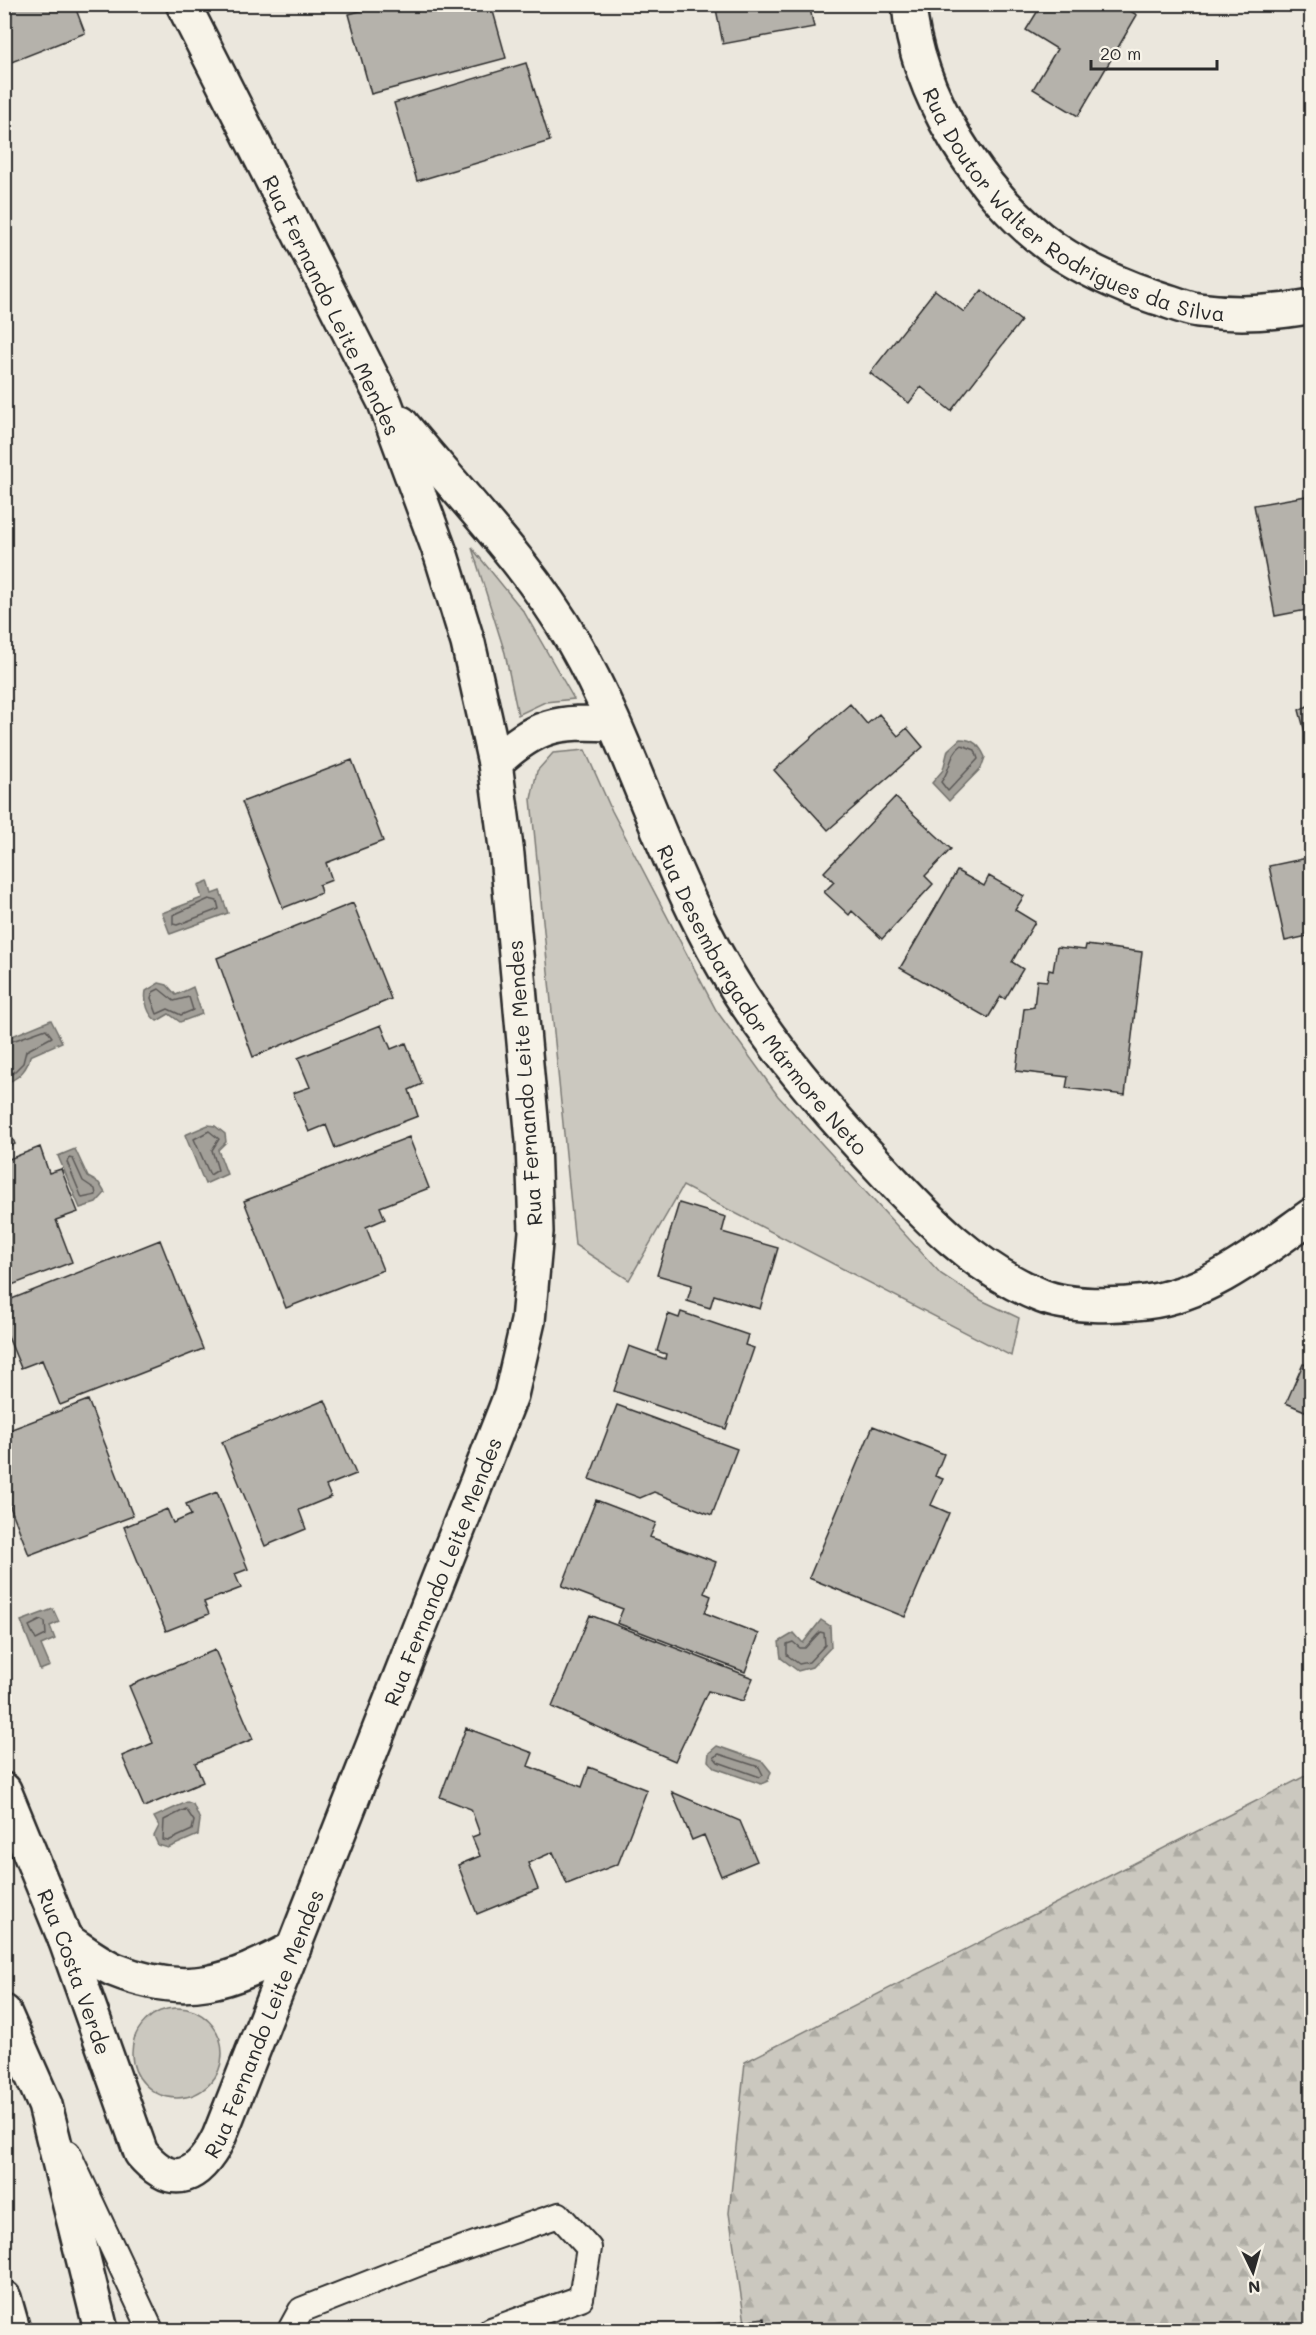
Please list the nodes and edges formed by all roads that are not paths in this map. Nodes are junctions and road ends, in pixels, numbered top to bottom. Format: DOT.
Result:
graph roads {
  1 [pos="183,4"];
  2 [pos="909,4"];
  3 [pos="1311,306"];
  4 [pos="385,404"];
  5 [pos="613,724"];
  6 [pos="495,763"];
  7 [pos="1311,1215"];
  8 [pos="4,1790"];
  9 [pos="65,1939"];
  10 [pos="294,1948"];
  11 [pos="4,2012"];
  12 [pos="45,2105"];
  13 [pos="141,2153"];
  14 [pos="4,2298"];
  15 [pos="13,2331"];
  16 [pos="101,2331"];
  17 [pos="151,2331"];
  18 [pos="290,2331"];
  19 [pos="491,2331"];
  1 -- 4 [label="street, Rua Fernando Leite Mendes"];
  2 -- 3 [label="street, Rua Doutor Walter Rodrigues da Silva"];
  4 -- 5 [label="street, Rua Desembargador Mármore Neto"];
  4 -- 6 [label="street, Rua Fernando Leite Mendes"];
  5 -- 6 [label="street"];
  5 -- 7 [label="street, Rua Desembargador Mármore Neto"];
  6 -- 10 [label="street, Rua Fernando Leite Mendes"];
  8 -- 9 [label="street, Rua Costa Verde"];
  9 -- 10 [label="street"];
  9 -- 13 [label="street, Rua Costa Verde"];
  10 -- 13 [label="street, Rua Fernando Leite Mendes"];
  11 -- 12 [label="street"];
  12 -- 16 [label="street"];
  12 -- 17 [label="lane"];
  14 -- 15 [label="street"];
  18 -- 19 [label="lane"];
}
